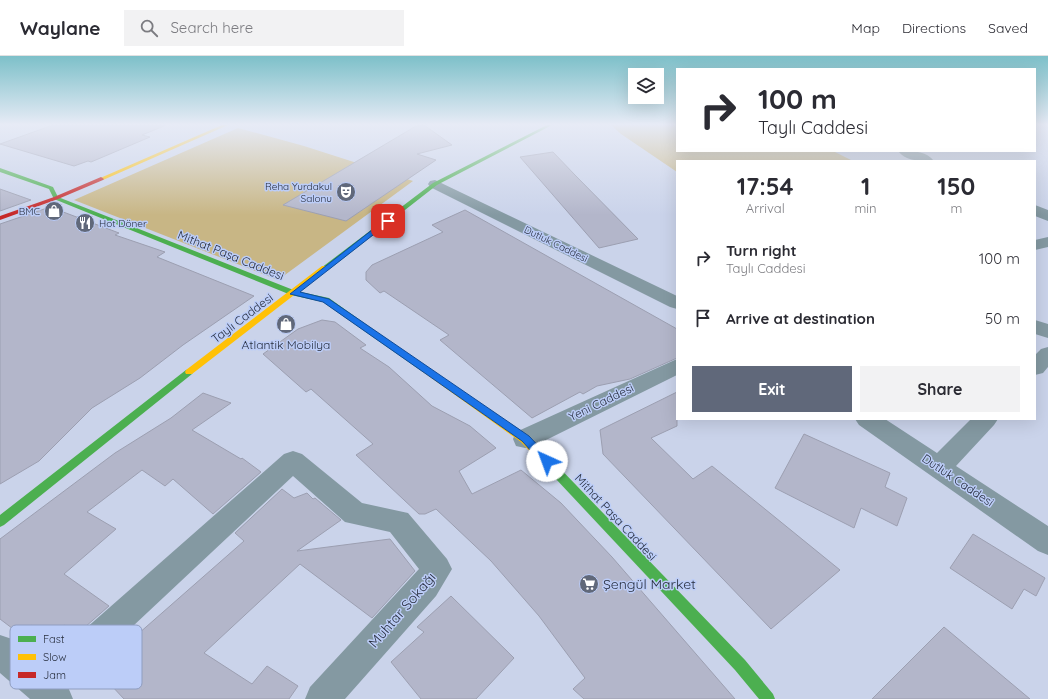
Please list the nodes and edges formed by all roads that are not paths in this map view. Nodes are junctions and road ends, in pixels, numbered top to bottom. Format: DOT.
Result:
graph roads {
  1 [pos="156,155"];
  2 [pos="475,155"];
  3 [pos="492,155"];
  4 [pos="914,155"];
  5 [pos="925,160"];
  6 [pos="0,170"];
  7 [pos="435,184"];
  8 [pos="56,198"];
  9 [pos="1036,210"];
  10 [pos="1048,216"];
  11 [pos="0,218"];
  12 [pos="1048,242"];
  13 [pos="1036,245"];
  14 [pos="294,294"];
  15 [pos="676,304"];
  16 [pos="1036,326"];
  17 [pos="1048,332"];
  18 [pos="1048,354"];
  19 [pos="676,366"];
  20 [pos="1036,367"];
  21 [pos="868,420"];
  22 [pos="985,420"];
  23 [pos="525,439"];
  24 [pos="940,468"];
  25 [pos="0,522"];
  26 [pos="1048,542"];
  27 [pos="122,625"];
  28 [pos="0,651"];
  29 [pos="10,660"];
  30 [pos="322,699"];
  31 [pos="768,699"];
  1 -- 8 [label="street"];
  2 -- 7 [label="street"];
  3 -- 7 [label="street, Taylı Caddesi"];
  4 -- 5 [label="street"];
  6 -- 8 [label="street, Mithat Paşa Caddesi"];
  7 -- 14 [label="street, Taylı Caddesi"];
  7 -- 15 [label="street, Dutluk Caddesi"];
  8 -- 11 [label="street"];
  8 -- 14 [label="street, Mithat Paşa Caddesi"];
  9 -- 10 [label="street"];
  12 -- 13 [label="street"];
  14 -- 23 [label="street, Mithat Paşa Caddesi"];
  14 -- 25 [label="street, Taylı Caddesi"];
  16 -- 17 [label="street"];
  18 -- 20 [label="street"];
  19 -- 23 [label="street, Yeni Caddesi"];
  21 -- 24 [label="street, Dutluk Caddesi"];
  22 -- 24 [label="street"];
  23 -- 31 [label="street, Mithat Paşa Caddesi"];
  24 -- 26 [label="street, Dutluk Caddesi"];
  27 -- 30 [label="street, Muhtar Sokağı"];
  28 -- 29 [label="street"];
}
